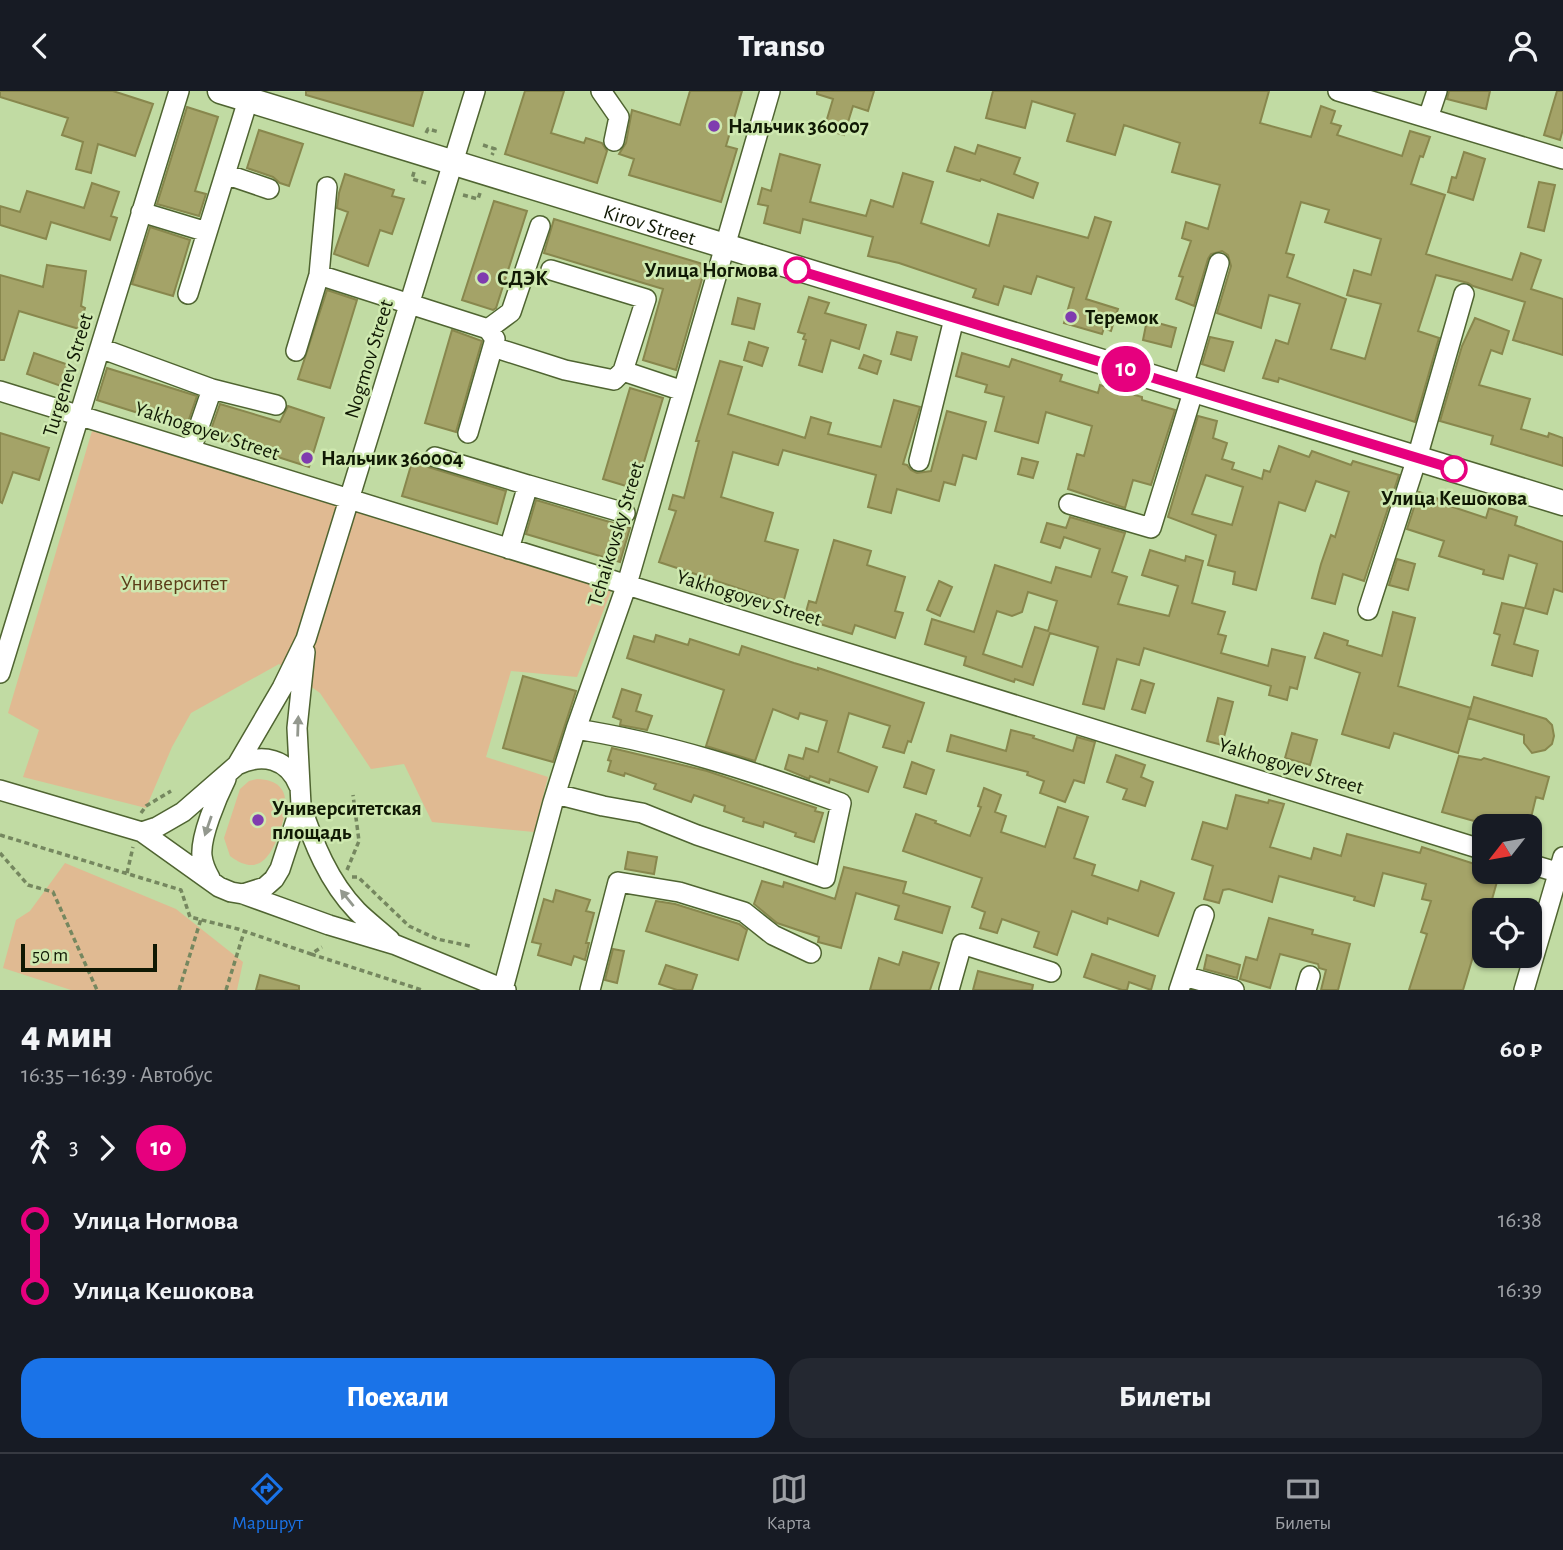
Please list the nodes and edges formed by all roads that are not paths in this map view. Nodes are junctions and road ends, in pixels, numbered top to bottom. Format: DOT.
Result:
graph roads {
  1 [pos="179,91"];
  2 [pos="220,91"];
  3 [pos="475,91"];
  4 [pos="601,91"];
  5 [pos="770,91"];
  6 [pos="1338,91"];
  7 [pos="1437,91"];
  8 [pos="248,100"];
  9 [pos="1428,118"];
  10 [pos="614,141"];
  11 [pos="1563,159"];
  12 [pos="452,164"];
  13 [pos="225,174"];
  14 [pos="327,187"];
  15 [pos="269,189"];
  16 [pos="141,212"];
  17 [pos="540,226"];
  18 [pos="207,232"];
  19 [pos="724,247"];
  20 [pos="1219,263"];
  21 [pos="551,270"];
  22 [pos="319,275"];
  23 [pos="1464,294"];
  24 [pos="188,295"];
  25 [pos="409,304"];
  26 [pos="954,319"];
  27 [pos="490,338"];
  28 [pos="100,348"];
  29 [pos="296,351"];
  30 [pos="624,371"];
  31 [pos="1189,387"];
  32 [pos="212,389"];
  33 [pos="0,391"];
  34 [pos="683,391"];
  35 [pos="276,405"];
  36 [pos="79,414"];
  37 [pos="468,433"];
  38 [pos="191,450"];
  39 [pos="435,457"];
  40 [pos="1416,458"];
  41 [pos="919,461"];
  42 [pos="528,485"];
  43 [pos="350,500"];
  44 [pos="1563,503"];
  45 [pos="1069,504"];
  46 [pos="625,513"];
  47 [pos="509,548"];
  48 [pos="627,584"];
  49 [pos="1368,610"];
  50 [pos="306,639"];
  51 [pos="0,673"];
  52 [pos="576,729"];
  53 [pos="232,770"];
  54 [pos="0,790"];
  55 [pos="556,794"];
  56 [pos="301,799"];
  57 [pos="139,830"];
  58 [pos="1472,846"];
  59 [pos="1542,866"];
  60 [pos="1561,868"];
  61 [pos="210,878"];
  62 [pos="243,894"];
  63 [pos="1204,915"];
  64 [pos="396,945"];
  65 [pos="811,953"];
  66 [pos="1052,972"];
  67 [pos="1182,983"];
  68 [pos="505,990"];
  69 [pos="590,990"];
  70 [pos="949,990"];
  71 [pos="1234,990"];
  72 [pos="1524,990"];
  1 -- 16 [label="street, Turgenev Street"];
  2 -- 8 [label="main road, Kirov Street"];
  3 -- 12 [label="street, Nogmov Street"];
  4 -- 10 [label="street"];
  5 -- 19 [label="street, Tchaikovsky Street"];
  6 -- 9 [label="street"];
  7 -- 9 [label="street"];
  8 -- 12 [label="main road, Kirov Street"];
  8 -- 13 [label="street"];
  9 -- 11 [label="street"];
  12 -- 19 [label="main road, Kirov Street"];
  12 -- 25 [label="street, Nogmov Street"];
  13 -- 15 [label="street"];
  13 -- 18 [label="street"];
  14 -- 22 [label="street"];
  16 -- 18 [label="street"];
  16 -- 28 [label="street, Turgenev Street"];
  17 -- 27 [label="street"];
  18 -- 24 [label="street"];
  19 -- 26 [label="main road, Kirov Street"];
  19 -- 34 [label="street, Tchaikovsky Street"];
  20 -- 31 [label="street"];
  21 -- 30 [label="street"];
  22 -- 25 [label="street"];
  22 -- 29 [label="street"];
  23 -- 40 [label="street"];
  25 -- 27 [label="street"];
  25 -- 43 [label="street, Nogmov Street"];
  26 -- 31 [label="main road, Kirov Street"];
  26 -- 41 [label="street"];
  27 -- 30 [label="street"];
  27 -- 37 [label="street"];
  28 -- 32 [label="street"];
  28 -- 36 [label="street, Turgenev Street"];
  30 -- 34 [label="street"];
  31 -- 40 [label="main road, Kirov Street"];
  31 -- 45 [label="street"];
  32 -- 35 [label="street"];
  32 -- 38 [label="street"];
  33 -- 36 [label="street, Yakhogoyev Street"];
  34 -- 48 [label="street, Tchaikovsky Street"];
  36 -- 38 [label="street, Yakhogoyev Street"];
  36 -- 51 [label="street, Turgenev Street"];
  38 -- 43 [label="street, Yakhogoyev Street"];
  39 -- 42 [label="street"];
  40 -- 44 [label="main road, Kirov Street"];
  40 -- 49 [label="street"];
  42 -- 46 [label="street"];
  42 -- 47 [label="street"];
  43 -- 47 [label="street, Yakhogoyev Street"];
  43 -- 50 [label="street, Nogmov Street"];
  47 -- 48 [label="street, Yakhogoyev Street"];
  48 -- 52 [label="street, Tchaikovsky Street"];
  48 -- 58 [label="street, Yakhogoyev Street"];
  50 -- 53 [label="street"];
  56 -- 50 [label="street, one-way"];
  52 -- 55 [label="street, Tchaikovsky Street"];
  52 -- 55 [label="street"];
  53 -- 56 [label="street"];
  53 -- 57 [label="street"];
  53 -- 61 [label="street, one-way"];
  54 -- 57 [label="street"];
  55 -- 68 [label="street, Tchaikovsky Street"];
  56 -- 62 [label="street"];
  64 -- 56 [label="street, one-way"];
  57 -- 61 [label="street"];
  59 -- 60 [label="street"];
  60 -- 72 [label="street"];
  61 -- 62 [label="street"];
  62 -- 64 [label="street"];
  63 -- 67 [label="street"];
  64 -- 68 [label="street"];
  65 -- 69 [label="street"];
  66 -- 70 [label="street"];
  67 -- 71 [label="street"];
}
